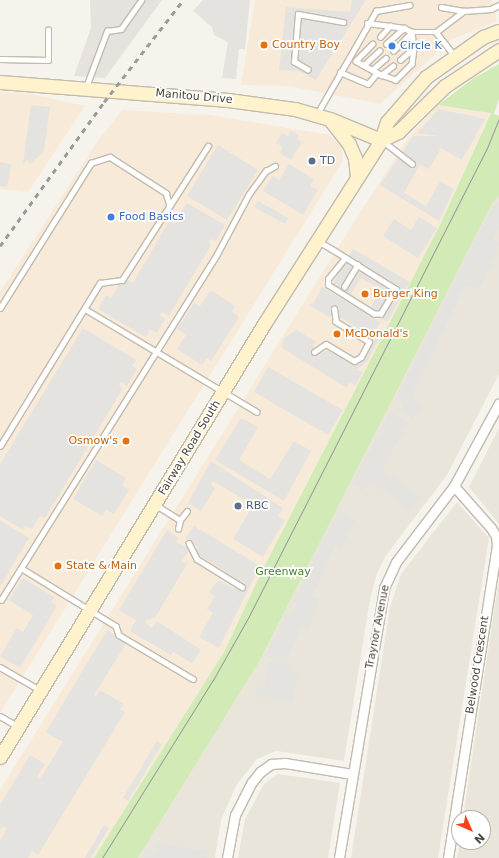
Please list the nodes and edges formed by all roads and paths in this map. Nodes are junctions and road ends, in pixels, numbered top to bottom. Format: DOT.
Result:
graph roads {
  1 [pos="141,0"];
  2 [pos="409,5"];
  3 [pos="499,5"];
  4 [pos="441,7"];
  5 [pos="464,11"];
  6 [pos="343,22"];
  7 [pos="367,23"];
  8 [pos="390,26"];
  9 [pos="404,28"];
  10 [pos="48,30"];
  11 [pos="412,32"];
  12 [pos="436,32"];
  13 [pos="498,32"];
  14 [pos="380,37"];
  15 [pos="373,44"];
  16 [pos="386,44"];
  17 [pos="414,48"];
  18 [pos="499,50"];
  19 [pos="379,51"];
  20 [pos="393,51"];
  21 [pos="454,55"];
  22 [pos="386,58"];
  23 [pos="0,59"];
  24 [pos="400,60"];
  25 [pos="364,66"];
  26 [pos="393,66"];
  27 [pos="308,70"];
  28 [pos="372,70"];
  29 [pos="340,72"];
  30 [pos="379,74"];
  31 [pos="0,82"];
  32 [pos="85,88"];
  33 [pos="316,115"];
  34 [pos="330,119"];
  35 [pos="381,140"];
  36 [pos="208,146"];
  37 [pos="412,164"];
  38 [pos="275,166"];
  39 [pos="357,177"];
  40 [pos="170,205"];
  41 [pos="316,240"];
  42 [pos="345,258"];
  43 [pos="357,265"];
  44 [pos="344,287"];
  45 [pos="0,308"];
  46 [pos="85,309"];
  47 [pos="334,309"];
  48 [pos="156,352"];
  49 [pos="314,352"];
  50 [pos="223,392"];
  51 [pos="498,405"];
  52 [pos="257,412"];
  53 [pos="0,446"];
  54 [pos="454,486"];
  55 [pos="156,505"];
  56 [pos="187,511"];
  57 [pos="180,520"];
  58 [pos="178,529"];
  59 [pos="190,543"];
  60 [pos="21,568"];
  61 [pos="242,587"];
  62 [pos="0,600"];
  63 [pos="89,611"];
  64 [pos="0,667"];
  65 [pos="193,679"];
  66 [pos="41,691"];
  67 [pos="0,716"];
  68 [pos="18,727"];
  69 [pos="0,757"];
  70 [pos="352,774"];
  71 [pos="227,858"];
  72 [pos="339,858"];
  73 [pos="448,858"];
  1 -- 32 [label="lane"];
  2 -- 7 [label="lane"];
  3 -- 5 [label="lane"];
  4 -- 5 [label="lane"];
  5 -- 12 [label="lane"];
  6 -- 27 [label="lane"];
  7 -- 8 [label="lane"];
  7 -- 29 [label="lane"];
  8 -- 9 [label="lane"];
  8 -- 14 [label="lane"];
  9 -- 11 [label="lane"];
  9 -- 16 [label="lane"];
  10 -- 23 [label="lane"];
  11 -- 12 [label="lane"];
  11 -- 17 [label="lane"];
  11 -- 20 [label="lane"];
  12 -- 21 [label="lane"];
  13 -- 21 [label="main road, Fairway Road South"];
  15 -- 25 [label="lane"];
  17 -- 24 [label="lane"];
  17 -- 30 [label="lane"];
  18 -- 35 [label="main road"];
  19 -- 25 [label="lane"];
  21 -- 35 [label="main road, Fairway Road South"];
  22 -- 28 [label="lane"];
  25 -- 28 [label="lane"];
  26 -- 30 [label="lane"];
  28 -- 30 [label="lane"];
  29 -- 30 [label="lane"];
  29 -- 33 [label="lane"];
  31 -- 32 [label="main road, Manitou Drive"];
  32 -- 33 [label="main road, Manitou Drive"];
  33 -- 34 [label="main road, Manitou Drive"];
  34 -- 35 [label="main road, Manitou Drive"];
  34 -- 39 [label="main road"];
  35 -- 37 [label="lane"];
  35 -- 39 [label="main road, Fairway Road South"];
  36 -- 40 [label="lane"];
  38 -- 48 [label="lane"];
  39 -- 41 [label="main road, Fairway Road South"];
  40 -- 45 [label="lane"];
  40 -- 46 [label="lane"];
  41 -- 42 [label="lane"];
  41 -- 50 [label="main road, Fairway Road South"];
  42 -- 43 [label="lane"];
  42 -- 43 [label="lane"];
  43 -- 44 [label="lane"];
  46 -- 48 [label="lane"];
  46 -- 53 [label="lane"];
  47 -- 49 [label="lane"];
  48 -- 50 [label="lane"];
  48 -- 60 [label="lane"];
  50 -- 52 [label="lane"];
  50 -- 55 [label="main road, Fairway Road South"];
  51 -- 54 [label="street, Traynor Avenue"];
  54 -- 70 [label="street, Traynor Avenue"];
  54 -- 73 [label="street, Belwood Crescent"];
  55 -- 57 [label="lane"];
  55 -- 63 [label="main road, Fairway Road South"];
  56 -- 57 [label="lane"];
  57 -- 58 [label="lane"];
  59 -- 61 [label="lane"];
  60 -- 62 [label="lane"];
  60 -- 63 [label="lane"];
  63 -- 65 [label="lane"];
  63 -- 66 [label="main road, Fairway Road South"];
  64 -- 66 [label="lane"];
  66 -- 68 [label="main road, Fairway Road South"];
  67 -- 68 [label="lane"];
  68 -- 69 [label="main road, Fairway Road South"];
  70 -- 71 [label="street"];
  70 -- 72 [label="street, Traynor Avenue"];
}
